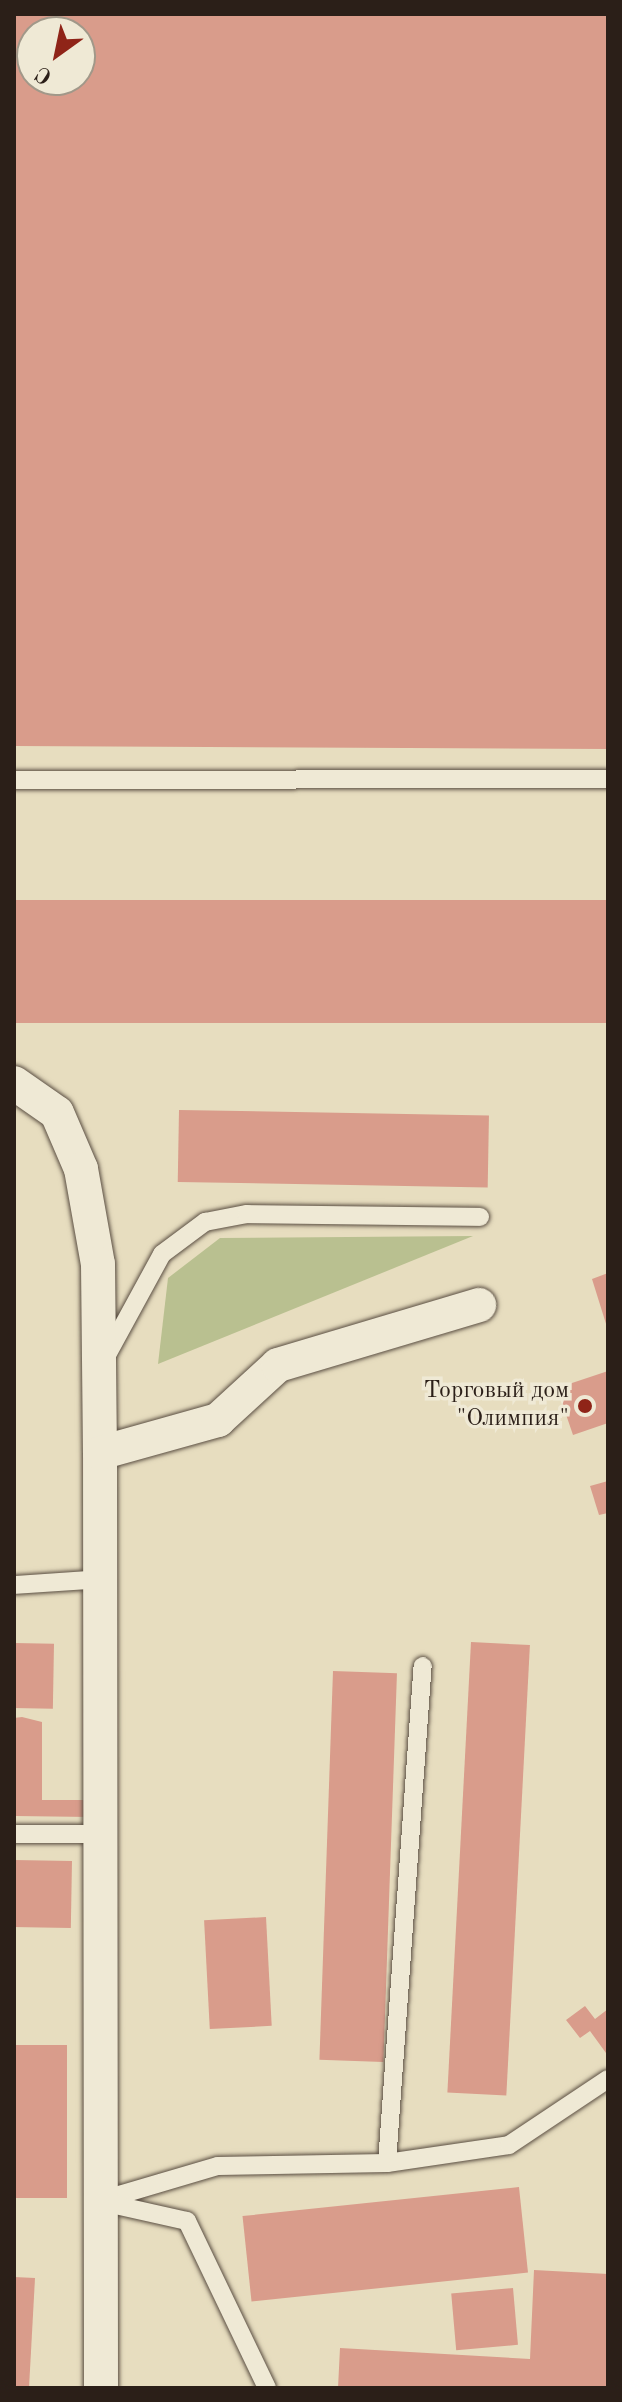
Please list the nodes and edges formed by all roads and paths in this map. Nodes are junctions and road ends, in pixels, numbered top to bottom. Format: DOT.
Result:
graph roads {
  1 [pos="608,779"];
  2 [pos="14,780"];
  3 [pos="14,1083"];
  4 [pos="480,1217"];
  5 [pos="479,1305"];
  6 [pos="99,1378"];
  7 [pos="100,1453"];
  8 [pos="102,1579"];
  9 [pos="14,1585"];
  10 [pos="423,1666"];
  11 [pos="14,1834"];
  12 [pos="105,1834"];
  13 [pos="608,2079"];
  14 [pos="387,2163"];
  15 [pos="99,2201"];
  16 [pos="101,2388"];
  17 [pos="267,2388"];
  1 -- 2 [label="lane"];
  3 -- 6 [label="street"];
  4 -- 6 [label="lane"];
  5 -- 7 [label="street"];
  6 -- 7 [label="street"];
  7 -- 8 [label="street"];
  8 -- 9 [label="lane"];
  8 -- 12 [label="street"];
  10 -- 14 [label="lane"];
  11 -- 12 [label="lane"];
  12 -- 15 [label="street"];
  13 -- 14 [label="lane"];
  14 -- 15 [label="lane"];
  15 -- 16 [label="street"];
  15 -- 17 [label="lane"];
}
